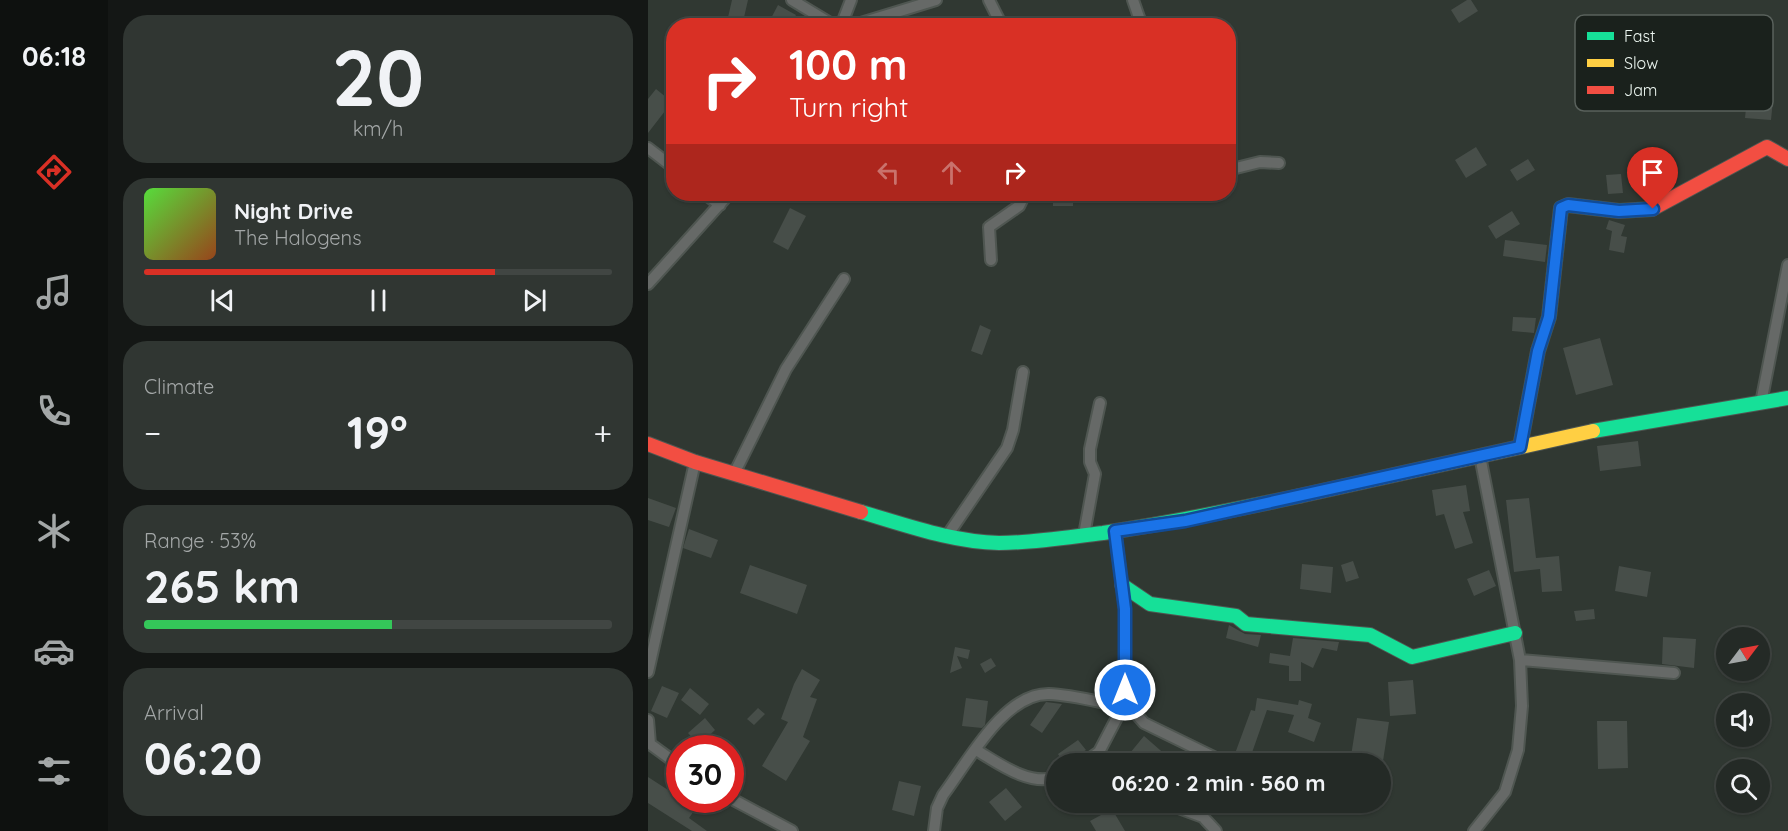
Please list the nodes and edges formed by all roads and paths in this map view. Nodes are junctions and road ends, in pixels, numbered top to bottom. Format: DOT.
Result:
graph roads {
  1 [pos="792,0"];
  2 [pos="851,0"];
  3 [pos="936,0"];
  4 [pos="989,0"];
  5 [pos="1133,0"];
  6 [pos="822,18"];
  7 [pos="844,18"];
  8 [pos="877,18"];
  9 [pos="998,18"];
  10 [pos="1139,18"];
  11 [pos="648,148"];
  12 [pos="1788,159"];
  13 [pos="666,162"];
  14 [pos="1279,163"];
  15 [pos="1236,168"];
  16 [pos="715,201"];
  17 [pos="723,201"];
  18 [pos="1022,201"];
  19 [pos="720,205"];
  20 [pos="991,260"];
  21 [pos="1788,265"];
  22 [pos="844,279"];
  23 [pos="648,284"];
  24 [pos="1023,372"];
  25 [pos="1788,398"];
  26 [pos="1761,403"];
  27 [pos="1100,404"];
  28 [pos="648,444"];
  29 [pos="1520,447"];
  30 [pos="1480,456"];
  31 [pos="695,462"];
  32 [pos="734,474"];
  33 [pos="1115,531"];
  34 [pos="1084,535"];
  35 [pos="946,536"];
  36 [pos="1122,585"];
  37 [pos="1515,633"];
  38 [pos="1521,660"];
  39 [pos="648,672"];
  40 [pos="1674,673"];
  41 [pos="1127,707"];
  42 [pos="648,720"];
  43 [pos="649,747"];
  44 [pos="976,750"];
  45 [pos="1100,752"];
  46 [pos="1205,753"];
  47 [pos="666,757"];
  48 [pos="1046,778"];
  49 [pos="744,806"];
  50 [pos="1192,813"];
  51 [pos="787,830"];
  52 [pos="934,831"];
  53 [pos="1216,831"];
  54 [pos="1474,831"];
  1 -- 6 [label="street"];
  2 -- 7 [label="street"];
  3 -- 8 [label="street"];
  4 -- 9 [label="street"];
  5 -- 10 [label="street"];
  11 -- 13 [label="street"];
  12 -- 29 [label="main road"];
  14 -- 15 [label="street"];
  16 -- 19 [label="street"];
  17 -- 19 [label="street"];
  18 -- 20 [label="street"];
  19 -- 23 [label="street"];
  21 -- 26 [label="street"];
  22 -- 32 [label="street"];
  24 -- 35 [label="street"];
  25 -- 26 [label="main road"];
  26 -- 29 [label="main road"];
  27 -- 34 [label="street"];
  28 -- 31 [label="main road"];
  29 -- 30 [label="main road"];
  30 -- 33 [label="main road"];
  30 -- 37 [label="street"];
  31 -- 32 [label="main road"];
  31 -- 39 [label="street"];
  32 -- 35 [label="main road"];
  33 -- 34 [label="main road"];
  33 -- 36 [label="street"];
  34 -- 35 [label="main road"];
  36 -- 37 [label="main road"];
  36 -- 41 [label="street"];
  37 -- 38 [label="street"];
  38 -- 40 [label="street"];
  38 -- 54 [label="street"];
  41 -- 44 [label="street"];
  41 -- 45 [label="street"];
  41 -- 46 [label="street"];
  42 -- 43 [label="street"];
  43 -- 47 [label="street"];
  44 -- 48 [label="street"];
  44 -- 52 [label="street"];
  49 -- 51 [label="street"];
  50 -- 53 [label="street"];
}
